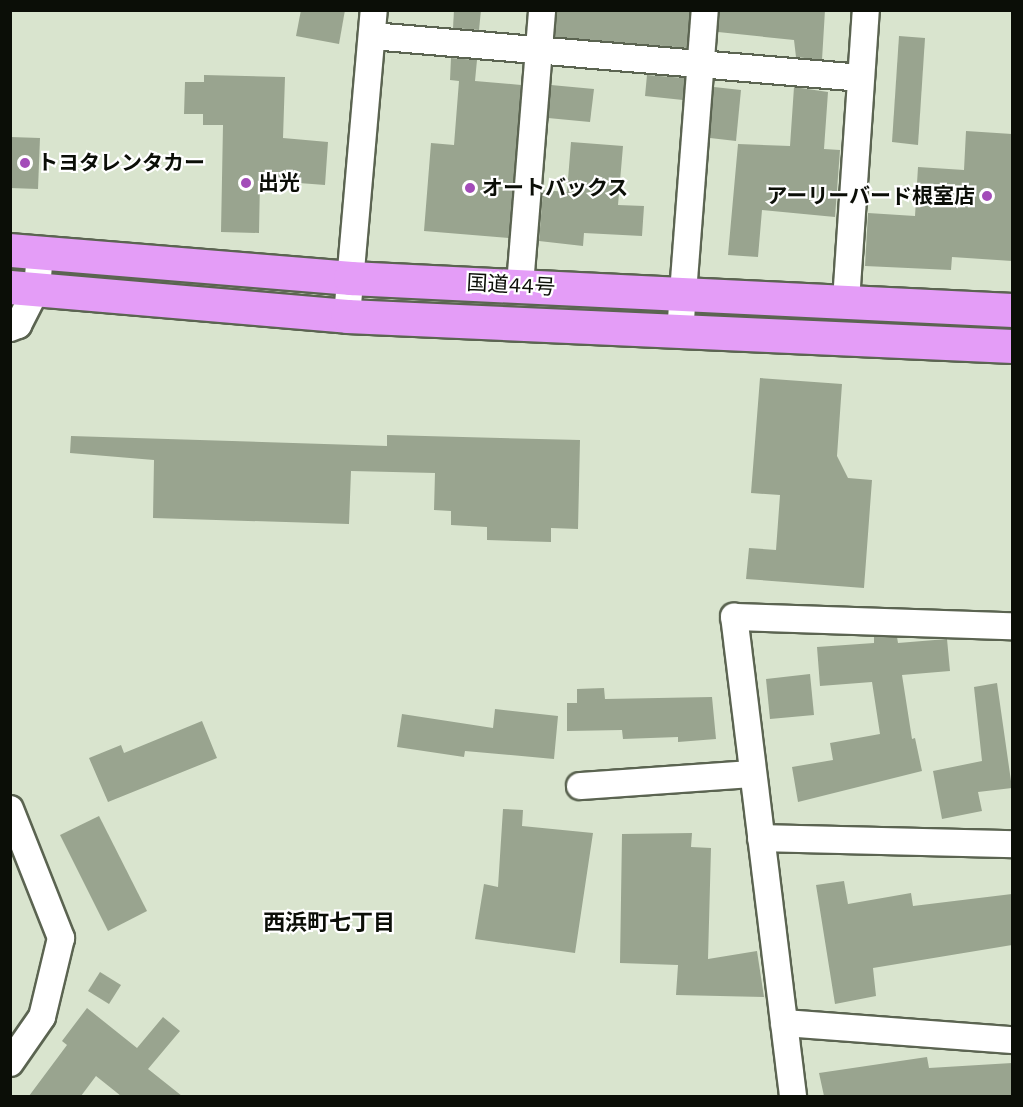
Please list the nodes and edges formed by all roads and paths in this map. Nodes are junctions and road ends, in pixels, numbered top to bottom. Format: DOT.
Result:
graph roads {
  1 [pos="374,10"];
  2 [pos="542,10"];
  3 [pos="705,10"];
  4 [pos="866,10"];
  5 [pos="372,36"];
  6 [pos="538,52"];
  7 [pos="700,66"];
  8 [pos="860,78"];
  9 [pos="25,251"];
  10 [pos="350,278"];
  11 [pos="519,285"];
  12 [pos="24,288"];
  13 [pos="684,293"];
  14 [pos="846,301"];
  15 [pos="1012,310"];
  16 [pos="347,316"];
  17 [pos="10,328"];
  18 [pos="680,332"];
  19 [pos="1012,346"];
  20 [pos="1012,626"];
  21 [pos="753,774"];
  22 [pos="580,786"];
  23 [pos="10,808"];
  24 [pos="761,838"];
  25 [pos="1012,844"];
  26 [pos="784,1023"];
  27 [pos="1012,1040"];
  28 [pos="10,1063"];
  29 [pos="793,1096"];
  1 -- 5 [label="street"];
  2 -- 6 [label="street"];
  3 -- 7 [label="street"];
  4 -- 8 [label="street"];
  5 -- 6 [label="street"];
  5 -- 10 [label="street"];
  6 -- 7 [label="street"];
  6 -- 11 [label="street"];
  7 -- 8 [label="street"];
  7 -- 13 [label="street"];
  8 -- 14 [label="street"];
  9 -- 10 [label="highway, 国道44号"];
  9 -- 12 [label="street"];
  10 -- 11 [label="highway, 国道44号"];
  10 -- 16 [label="street"];
  11 -- 13 [label="highway, 国道44号"];
  12 -- 16 [label="highway, 国道44号"];
  12 -- 17 [label="street"];
  13 -- 14 [label="highway, 国道44号"];
  13 -- 18 [label="street"];
  14 -- 15 [label="highway, 国道44号"];
  16 -- 18 [label="highway, 国道44号"];
  18 -- 19 [label="highway, 国道44号"];
  20 -- 21 [label="street"];
  21 -- 22 [label="street"];
  21 -- 24 [label="street"];
  23 -- 28 [label="street"];
  24 -- 25 [label="street"];
  24 -- 26 [label="street"];
  26 -- 27 [label="street"];
  26 -- 29 [label="street"];
}
